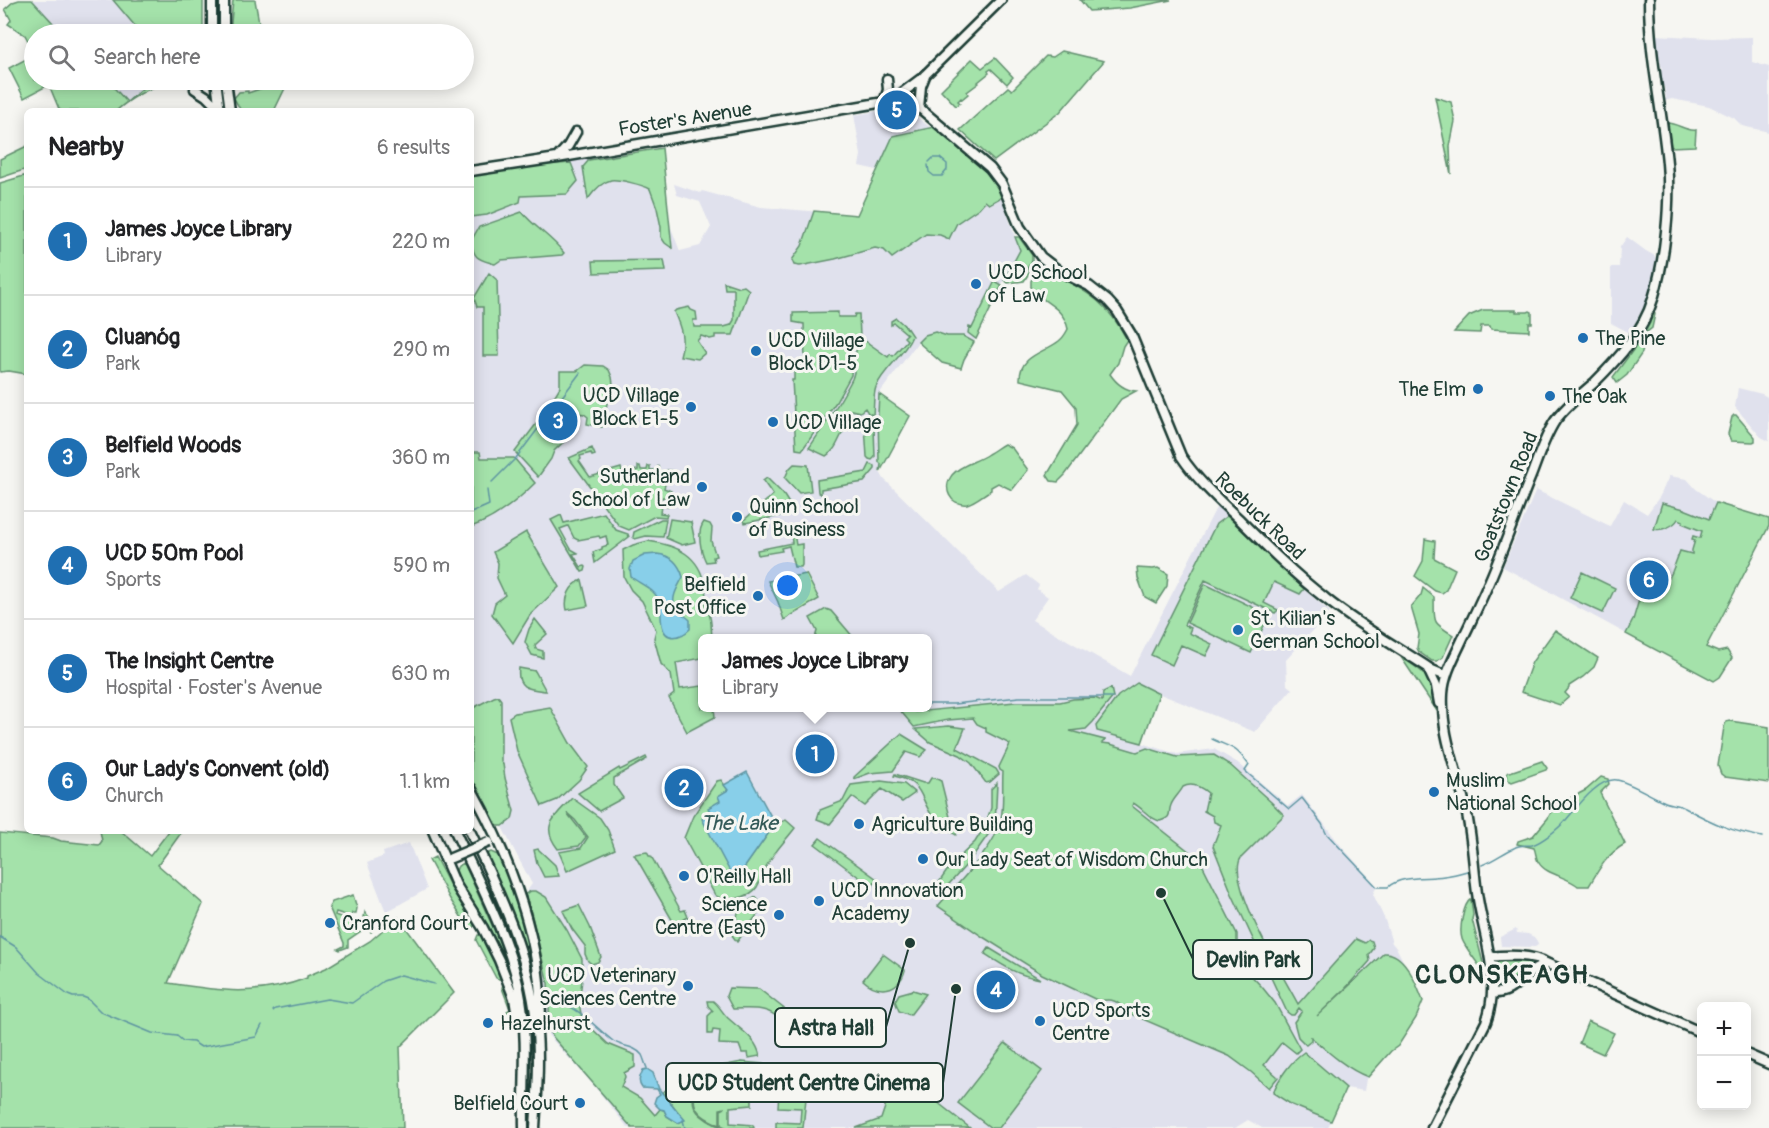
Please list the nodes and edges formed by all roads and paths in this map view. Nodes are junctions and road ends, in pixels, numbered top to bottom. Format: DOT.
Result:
graph roads {
  1 [pos="212,0"];
  2 [pos="224,0"];
  3 [pos="1000,0"];
  4 [pos="1649,0"];
  5 [pos="212,24"];
  6 [pos="224,24"];
  7 [pos="927,74"];
  8 [pos="887,79"];
  9 [pos="198,90"];
  10 [pos="217,90"];
  11 [pos="227,90"];
  12 [pos="902,93"];
  13 [pos="885,102"];
  14 [pos="218,108"];
  15 [pos="220,108"];
  16 [pos="230,108"];
  17 [pos="921,110"];
  18 [pos="576,132"];
  19 [pos="556,158"];
  20 [pos="474,171"];
  21 [pos="1426,666"];
  22 [pos="1446,676"];
  23 [pos="1443,714"];
  24 [pos="474,795"];
  25 [pos="435,834"];
  26 [pos="456,834"];
  27 [pos="471,834"];
  28 [pos="492,840"];
  29 [pos="448,860"];
  30 [pos="1490,957"];
  31 [pos="1535,959"];
  32 [pos="1546,963"];
  33 [pos="1535,969"];
  34 [pos="1493,993"];
  35 [pos="1697,1031"];
  36 [pos="537,1044"];
  37 [pos="1751,1056"];
  38 [pos="1769,1064"];
  39 [pos="524,1076"];
  40 [pos="524,1128"];
  41 [pos="535,1128"];
  42 [pos="1432,1128"];
  1 -- 5 [label="main road"];
  2 -- 6 [label="main road"];
  3 -- 7 [label="main road, Foster's Avenue"];
  4 -- 22 [label="main road, Goatstown Road"];
  7 -- 12 [label="main road, Foster's Avenue"];
  7 -- 17 [label="main road"];
  8 -- 13 [label="main road"];
  9 -- 14 [label="main road"];
  10 -- 15 [label="main road"];
  11 -- 16 [label="main road"];
  12 -- 13 [label="main road, Foster's Avenue"];
  12 -- 17 [label="main road, Roebuck Road"];
  13 -- 17 [label="main road"];
  13 -- 19 [label="main road, Foster's Avenue"];
  17 -- 21 [label="main road, Roebuck Road"];
  18 -- 19 [label="main road"];
  19 -- 20 [label="main road, Foster's Avenue"];
  21 -- 22 [label="main road, Roebuck Road"];
  21 -- 23 [label="main road"];
  22 -- 23 [label="main road"];
  23 -- 30 [label="main road"];
  24 -- 28 [label="main road"];
  25 -- 29 [label="main road"];
  26 -- 39 [label="main road"];
  27 -- 36 [label="main road"];
  28 -- 29 [label="main road, bridge"];
  28 -- 36 [label="main road"];
  29 -- 39 [label="main road"];
  30 -- 31 [label="main road"];
  30 -- 34 [label="main road"];
  31 -- 32 [label="main road"];
  31 -- 33 [label="main road"];
  32 -- 33 [label="main road"];
  32 -- 35 [label="main road"];
  33 -- 34 [label="main road"];
  34 -- 42 [label="main road"];
  36 -- 41 [label="main road"];
  37 -- 38 [label="main road"];
  39 -- 40 [label="main road"];
}
